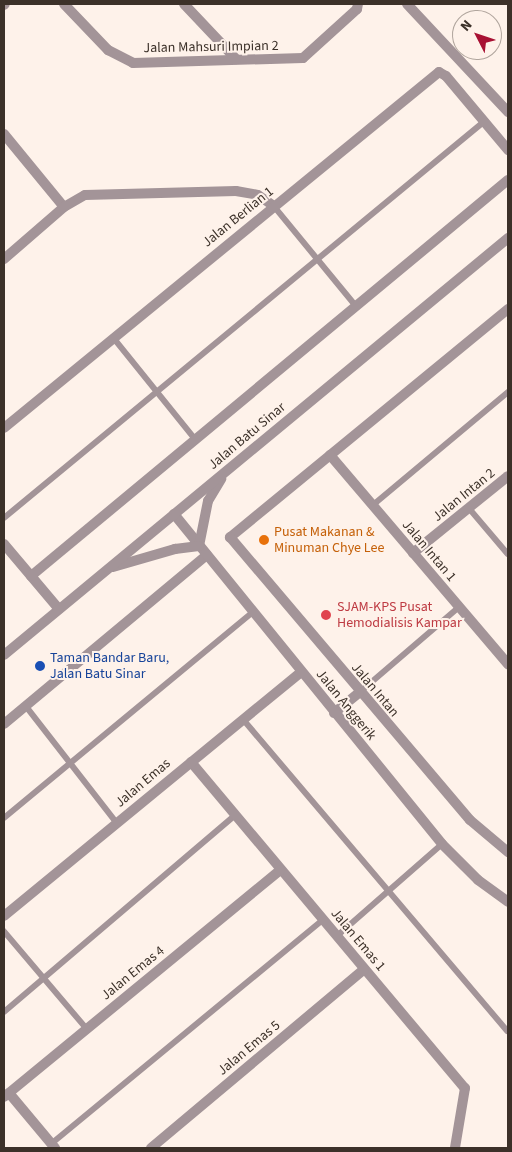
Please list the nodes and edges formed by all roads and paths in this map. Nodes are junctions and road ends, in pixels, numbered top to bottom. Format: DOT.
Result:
graph roads {
  1 [pos="64,4"];
  2 [pos="184,4"];
  3 [pos="358,4"];
  4 [pos="407,4"];
  5 [pos="236,59"];
  6 [pos="508,112"];
  7 [pos="485,121"];
  8 [pos="4,134"];
  9 [pos="508,150"];
  10 [pos="508,180"];
  11 [pos="64,206"];
  12 [pos="274,206"];
  13 [pos="508,238"];
  14 [pos="316,258"];
  15 [pos="4,259"];
  16 [pos="357,307"];
  17 [pos="508,309"];
  18 [pos="113,337"];
  19 [pos="158,392"];
  20 [pos="508,392"];
  21 [pos="4,428"];
  22 [pos="196,440"];
  23 [pos="330,455"];
  24 [pos="224,473"];
  25 [pos="508,476"];
  26 [pos="373,506"];
  27 [pos="469,508"];
  28 [pos="174,514"];
  29 [pos="4,518"];
  30 [pos="4,544"];
  31 [pos="200,546"];
  32 [pos="413,553"];
  33 [pos="508,554"];
  34 [pos="207,556"];
  35 [pos="109,568"];
  36 [pos="31,576"];
  37 [pos="459,607"];
  38 [pos="59,609"];
  39 [pos="253,612"];
  40 [pos="4,655"];
  41 [pos="508,664"];
  42 [pos="300,672"];
  43 [pos="359,693"];
  44 [pos="26,706"];
  45 [pos="334,713"];
  46 [pos="243,719"];
  47 [pos="4,724"];
  48 [pos="191,762"];
  49 [pos="70,763"];
  50 [pos="234,816"];
  51 [pos="4,818"];
  52 [pos="117,823"];
  53 [pos="442,844"];
  54 [pos="508,852"];
  55 [pos="280,870"];
  56 [pos="387,892"];
  57 [pos="508,902"];
  58 [pos="4,916"];
  59 [pos="322,920"];
  60 [pos="4,931"];
  61 [pos="336,936"];
  62 [pos="364,969"];
  63 [pos="43,979"];
  64 [pos="4,1012"];
  65 [pos="87,1029"];
  66 [pos="508,1030"];
  67 [pos="6,1096"];
  68 [pos="53,1146"];
  69 [pos="151,1148"];
  70 [pos="455,1148"];
  1 -- 5 [label="street, Jalan Mahsuri Impian 2"];
  2 -- 5 [label="street"];
  3 -- 5 [label="street, Jalan Mahsuri Impian 2"];
  4 -- 6 [label="street"];
  7 -- 9 [label="street"];
  7 -- 12 [label="street, Jalan Berlian 1"];
  7 -- 14 [label="lane"];
  8 -- 11 [label="street"];
  10 -- 16 [label="street"];
  11 -- 12 [label="street"];
  11 -- 15 [label="street"];
  12 -- 14 [label="lane"];
  12 -- 18 [label="street, Jalan Berlian 1"];
  13 -- 24 [label="street, Jalan Batu Sinar"];
  14 -- 16 [label="lane"];
  14 -- 19 [label="lane"];
  16 -- 22 [label="street"];
  17 -- 23 [label="street"];
  18 -- 19 [label="lane"];
  18 -- 21 [label="street, Jalan Berlian 1"];
  19 -- 22 [label="lane"];
  19 -- 29 [label="lane"];
  20 -- 26 [label="lane"];
  22 -- 36 [label="street"];
  23 -- 26 [label="street, Jalan Intan 1"];
  23 -- 43 [label="street, Jalan Intan"];
  24 -- 28 [label="street, Jalan Batu Sinar"];
  24 -- 31 [label="street"];
  25 -- 27 [label="street, Jalan Intan 2"];
  26 -- 32 [label="street, Jalan Intan 1"];
  27 -- 32 [label="street, Jalan Intan 2"];
  27 -- 33 [label="lane"];
  28 -- 31 [label="street, Jalan Anggerik"];
  28 -- 35 [label="street, Jalan Batu Sinar"];
  30 -- 36 [label="street"];
  31 -- 34 [label="street, Jalan Anggerik"];
  31 -- 35 [label="street"];
  32 -- 37 [label="street, Jalan Intan 1"];
  34 -- 39 [label="street, Jalan Anggerik"];
  34 -- 44 [label="street"];
  35 -- 38 [label="street, Jalan Batu Sinar"];
  36 -- 38 [label="street"];
  37 -- 41 [label="street, Jalan Intan 1"];
  37 -- 43 [label="lane"];
  38 -- 40 [label="street, Jalan Batu Sinar"];
  39 -- 42 [label="street, Jalan Anggerik"];
  39 -- 49 [label="lane"];
  42 -- 45 [label="street, Jalan Anggerik"];
  42 -- 46 [label="street, Jalan Emas"];
  43 -- 45 [label="street"];
  43 -- 54 [label="street, Jalan Intan"];
  44 -- 47 [label="street"];
  44 -- 49 [label="lane"];
  45 -- 53 [label="street, Jalan Anggerik"];
  46 -- 48 [label="street, Jalan Emas"];
  46 -- 56 [label="lane"];
  48 -- 50 [label="street, Jalan Emas 1"];
  48 -- 52 [label="street, Jalan Emas"];
  49 -- 51 [label="lane"];
  49 -- 52 [label="lane"];
  50 -- 55 [label="street, Jalan Emas 1"];
  50 -- 63 [label="lane"];
  52 -- 58 [label="street, Jalan Emas"];
  53 -- 56 [label="lane"];
  53 -- 57 [label="street, Jalan Anggerik"];
  55 -- 59 [label="street, Jalan Emas 1"];
  55 -- 65 [label="street, Jalan Emas 4"];
  56 -- 61 [label="lane"];
  56 -- 66 [label="lane"];
  59 -- 61 [label="street, Jalan Emas 1"];
  59 -- 68 [label="lane"];
  60 -- 63 [label="lane"];
  61 -- 62 [label="street, Jalan Emas 1"];
  62 -- 69 [label="street, Jalan Emas 5"];
  62 -- 70 [label="street, Jalan Emas 1"];
  63 -- 64 [label="lane"];
  63 -- 65 [label="lane"];
  65 -- 67 [label="street, Jalan Emas 4"];
  67 -- 68 [label="street"];
}
